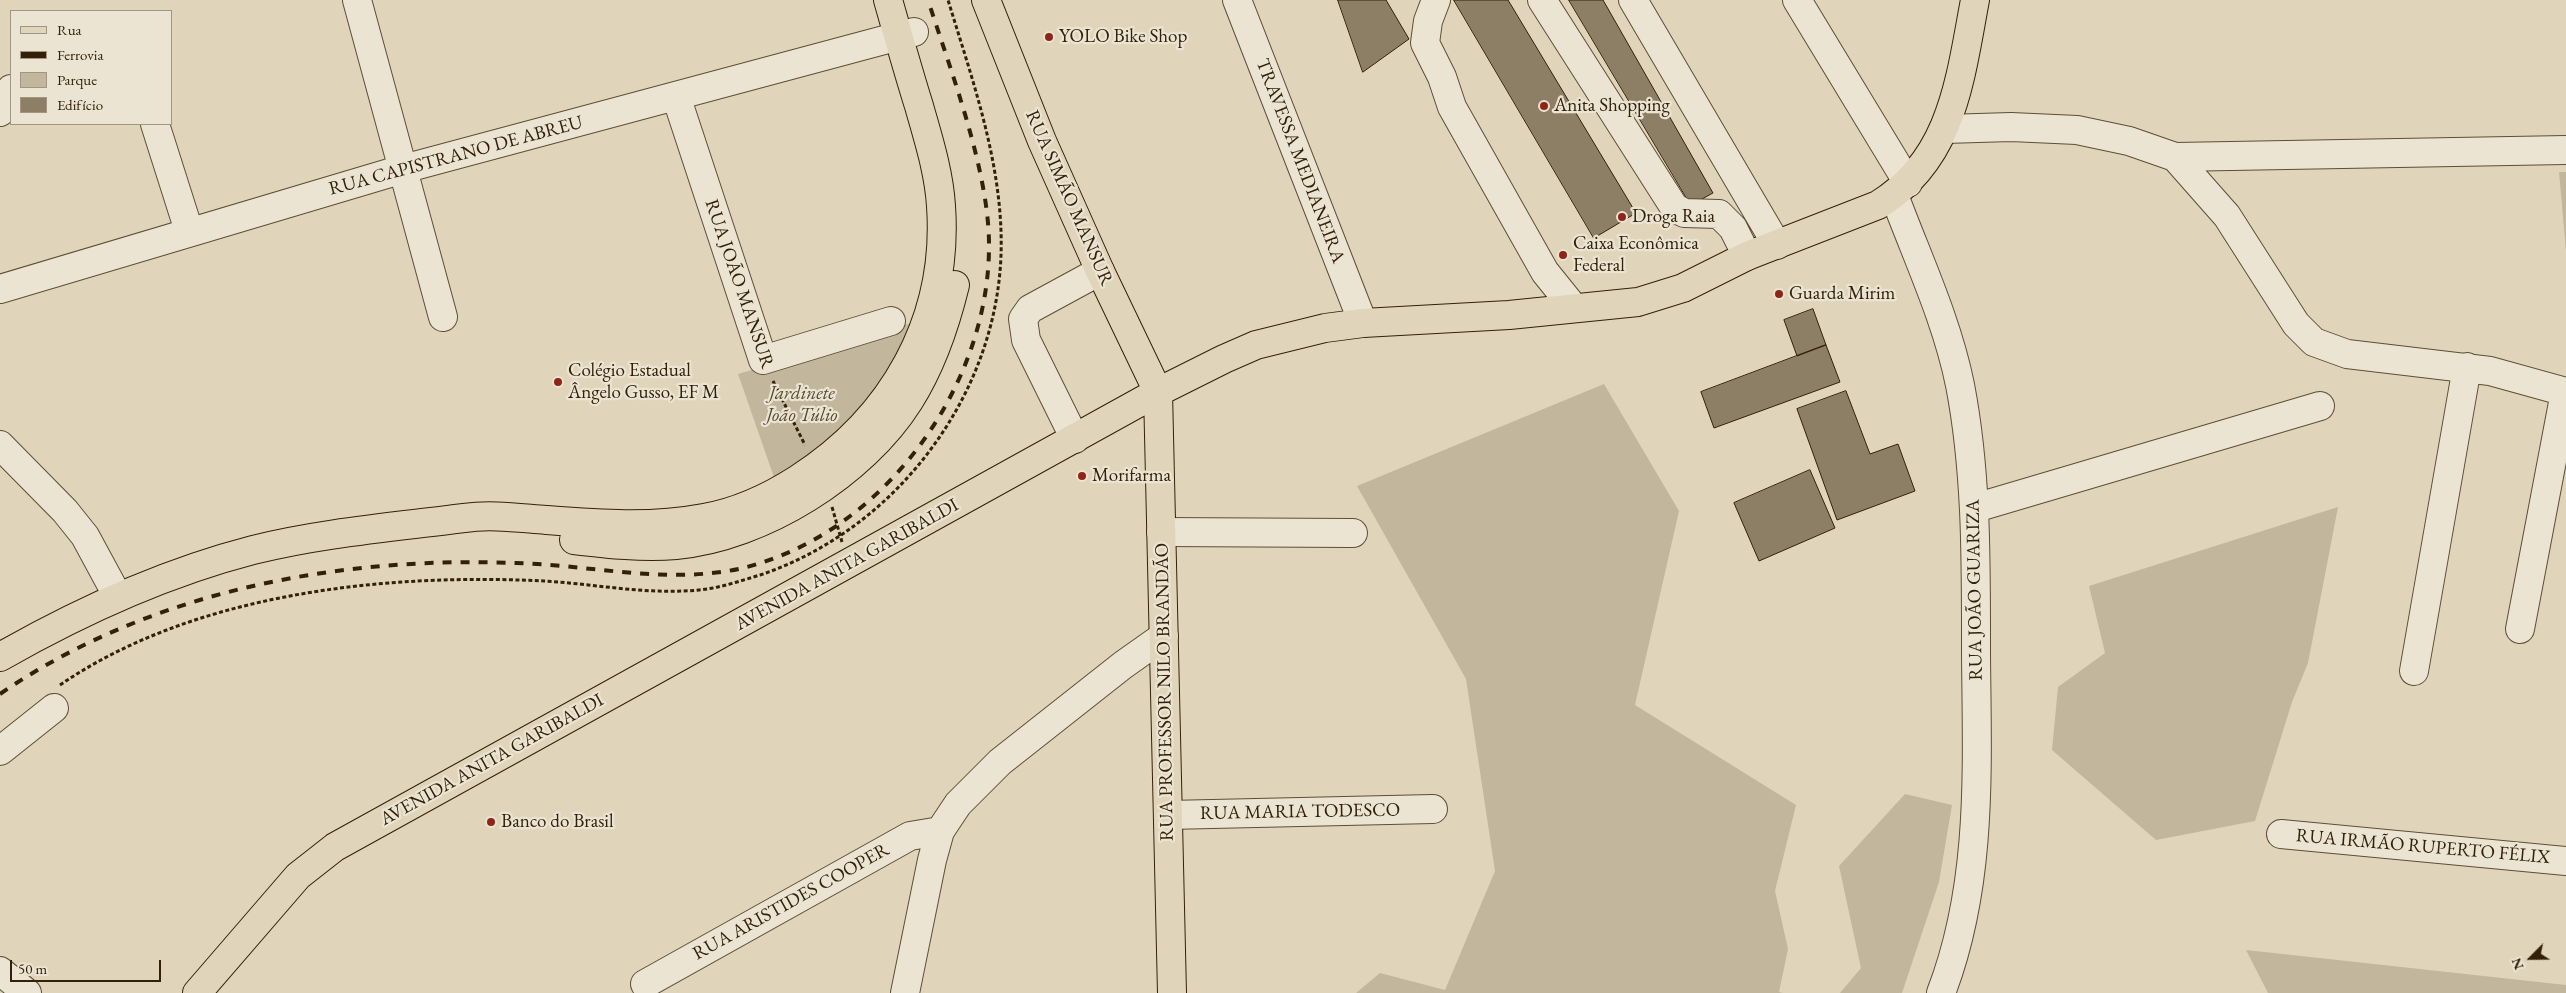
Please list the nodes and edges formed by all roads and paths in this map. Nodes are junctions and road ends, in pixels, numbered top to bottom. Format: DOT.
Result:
graph roads {
  1 [pos="357,0"];
  2 [pos="888,0"];
  3 [pos="906,0"];
  4 [pos="948,0"];
  5 [pos="986,0"];
  6 [pos="1237,0"];
  7 [pos="1436,0"];
  8 [pos="1542,0"];
  9 [pos="1633,0"];
  10 [pos="1797,0"];
  11 [pos="1975,0"];
  12 [pos="906,34"];
  13 [pos="10,91"];
  14 [pos="676,96"];
  15 [pos="0,112"];
  16 [pos="155,125"];
  17 [pos="1945,129"];
  18 [pos="2566,150"];
  19 [pos="2175,157"];
  20 [pos="403,169"];
  21 [pos="1901,189"];
  22 [pos="188,232"];
  23 [pos="1777,245"];
  24 [pos="1747,256"];
  25 [pos="1100,271"];
  26 [pos="0,289"];
  27 [pos="1574,308"];
  28 [pos="443,317"];
  29 [pos="891,321"];
  30 [pos="1363,323"];
  31 [pos="763,360"];
  32 [pos="2467,367"];
  33 [pos="1158,392"];
  34 [pos="2566,392"];
  35 [pos="2320,406"];
  36 [pos="1075,439"];
  37 [pos="0,445"];
  38 [pos="816,467"];
  39 [pos="829,498"];
  40 [pos="1975,508"];
  41 [pos="421,525"];
  42 [pos="1162,532"];
  43 [pos="1353,533"];
  44 [pos="840,536"];
  45 [pos="850,563"];
  46 [pos="118,597"];
  47 [pos="2520,628"];
  48 [pos="1164,636"];
  49 [pos="0,658"];
  50 [pos="2414,671"];
  51 [pos="54,698"];
  52 [pos="0,751"];
  53 [pos="1432,810"];
  54 [pos="1168,815"];
  55 [pos="940,831"];
  56 [pos="2281,834"];
  57 [pos="2566,861"];
  58 [pos="0,971"];
  59 [pos="645,984"];
  60 [pos="27,993"];
  61 [pos="198,993"];
  62 [pos="905,993"];
  63 [pos="1172,993"];
  64 [pos="1941,993"];
  1 -- 20 [label="street"];
  2 -- 12 [label="main road"];
  3 -- 12 [label="main road"];
  4 -- 44 [label="path"];
  5 -- 25 [label="main road, RUA SIMÃO MANSUR"];
  6 -- 30 [label="street, TRAVESSA MEDIANEIRA"];
  7 -- 27 [label="street"];
  8 -- 24 [label="street"];
  9 -- 23 [label="street"];
  10 -- 21 [label="street, RUA JOÃO GUARIZA"];
  11 -- 17 [label="main road, AVENIDA ANITA GARIBALDI"];
  12 -- 14 [label="street, RUA CAPISTRANO DE ABREU"];
  12 -- 38 [label="main road"];
  12 -- 41 [label="main road"];
  13 -- 15 [label="street"];
  14 -- 20 [label="street, RUA CAPISTRANO DE ABREU"];
  14 -- 31 [label="street, RUA JOÃO MANSUR"];
  16 -- 22 [label="street"];
  17 -- 19 [label="street"];
  17 -- 21 [label="main road, AVENIDA ANITA GARIBALDI"];
  18 -- 19 [label="street"];
  19 -- 32 [label="street"];
  20 -- 22 [label="street, RUA CAPISTRANO DE ABREU"];
  20 -- 28 [label="street"];
  21 -- 23 [label="main road, AVENIDA ANITA GARIBALDI"];
  21 -- 40 [label="street, RUA JOÃO GUARIZA"];
  22 -- 26 [label="street, RUA CAPISTRANO DE ABREU"];
  23 -- 24 [label="main road, AVENIDA ANITA GARIBALDI"];
  24 -- 27 [label="main road, AVENIDA ANITA GARIBALDI"];
  25 -- 33 [label="main road, RUA SIMÃO MANSUR"];
  25 -- 36 [label="street"];
  27 -- 30 [label="main road, AVENIDA ANITA GARIBALDI"];
  29 -- 31 [label="street"];
  30 -- 33 [label="main road, AVENIDA ANITA GARIBALDI"];
  31 -- 38 [label="path, RUA JOÃO MANSUR"];
  32 -- 34 [label="street"];
  32 -- 50 [label="street"];
  33 -- 36 [label="main road, AVENIDA ANITA GARIBALDI"];
  33 -- 42 [label="main road, RUA PROFESSOR NILO BRANDÃO"];
  34 -- 47 [label="street"];
  35 -- 40 [label="street"];
  36 -- 45 [label="main road, AVENIDA ANITA GARIBALDI"];
  37 -- 46 [label="street"];
  38 -- 41 [label="main road"];
  39 -- 44 [label="path"];
  40 -- 64 [label="street, RUA JOÃO GUARIZA"];
  41 -- 46 [label="main road"];
  42 -- 43 [label="street"];
  42 -- 48 [label="main road, RUA PROFESSOR NILO BRANDÃO"];
  44 -- 45 [label="path"];
  44 -- 51 [label="path"];
  45 -- 61 [label="main road, AVENIDA ANITA GARIBALDI"];
  46 -- 49 [label="main road"];
  48 -- 54 [label="main road, RUA PROFESSOR NILO BRANDÃO"];
  48 -- 55 [label="street"];
  51 -- 52 [label="street"];
  53 -- 54 [label="street, RUA MARIA TODESCO"];
  54 -- 63 [label="main road, RUA PROFESSOR NILO BRANDÃO"];
  55 -- 59 [label="street, RUA ARISTIDES COOPER"];
  55 -- 62 [label="street"];
  56 -- 57 [label="street, RUA IRMÃO RUPERTO FÉLIX"];
  58 -- 60 [label="street"];
}
